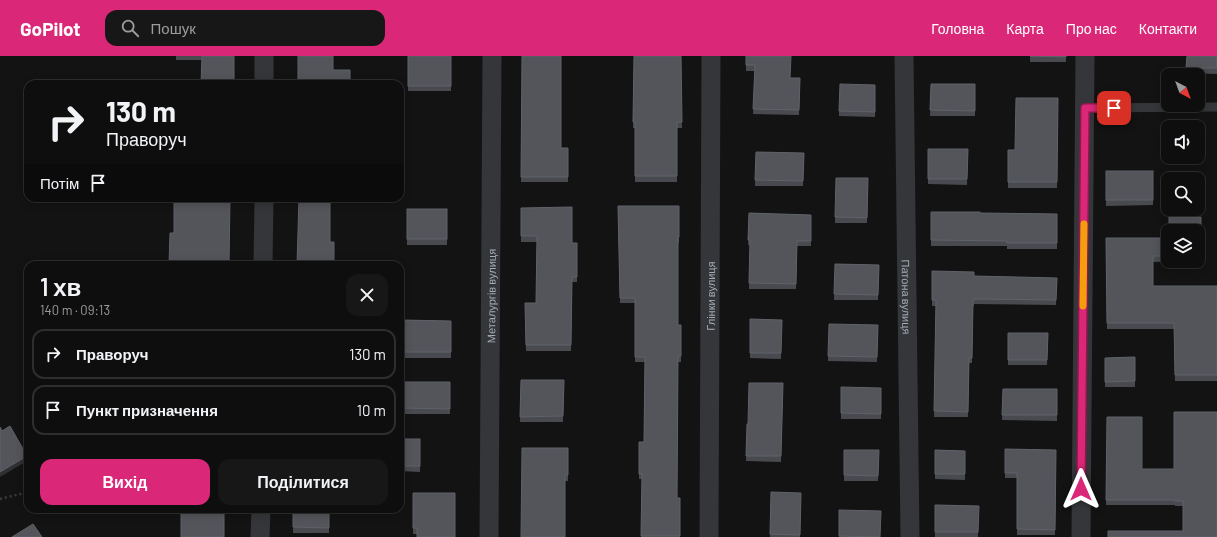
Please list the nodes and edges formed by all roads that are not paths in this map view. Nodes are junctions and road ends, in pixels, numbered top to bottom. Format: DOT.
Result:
graph roads {
  1 [pos="264,56"];
  2 [pos="492,56"];
  3 [pos="711,56"];
  4 [pos="904,56"];
  5 [pos="1086,56"];
  6 [pos="264,80"];
  7 [pos="1217,107"];
  8 [pos="1085,108"];
  9 [pos="264,202"];
  10 [pos="263,261"];
  11 [pos="261,513"];
  12 [pos="260,537"];
  13 [pos="489,537"];
  14 [pos="709,537"];
  15 [pos="910,537"];
  16 [pos="1081,537"];
  1 -- 6 [label="street"];
  2 -- 13 [label="street, Металургів вулиця"];
  3 -- 14 [label="street, Глінки вулиця"];
  4 -- 15 [label="street, Патона вулиця"];
  5 -- 8 [label="street"];
  7 -- 8 [label="lane"];
  8 -- 16 [label="street"];
  9 -- 10 [label="street"];
  11 -- 12 [label="street"];
}
